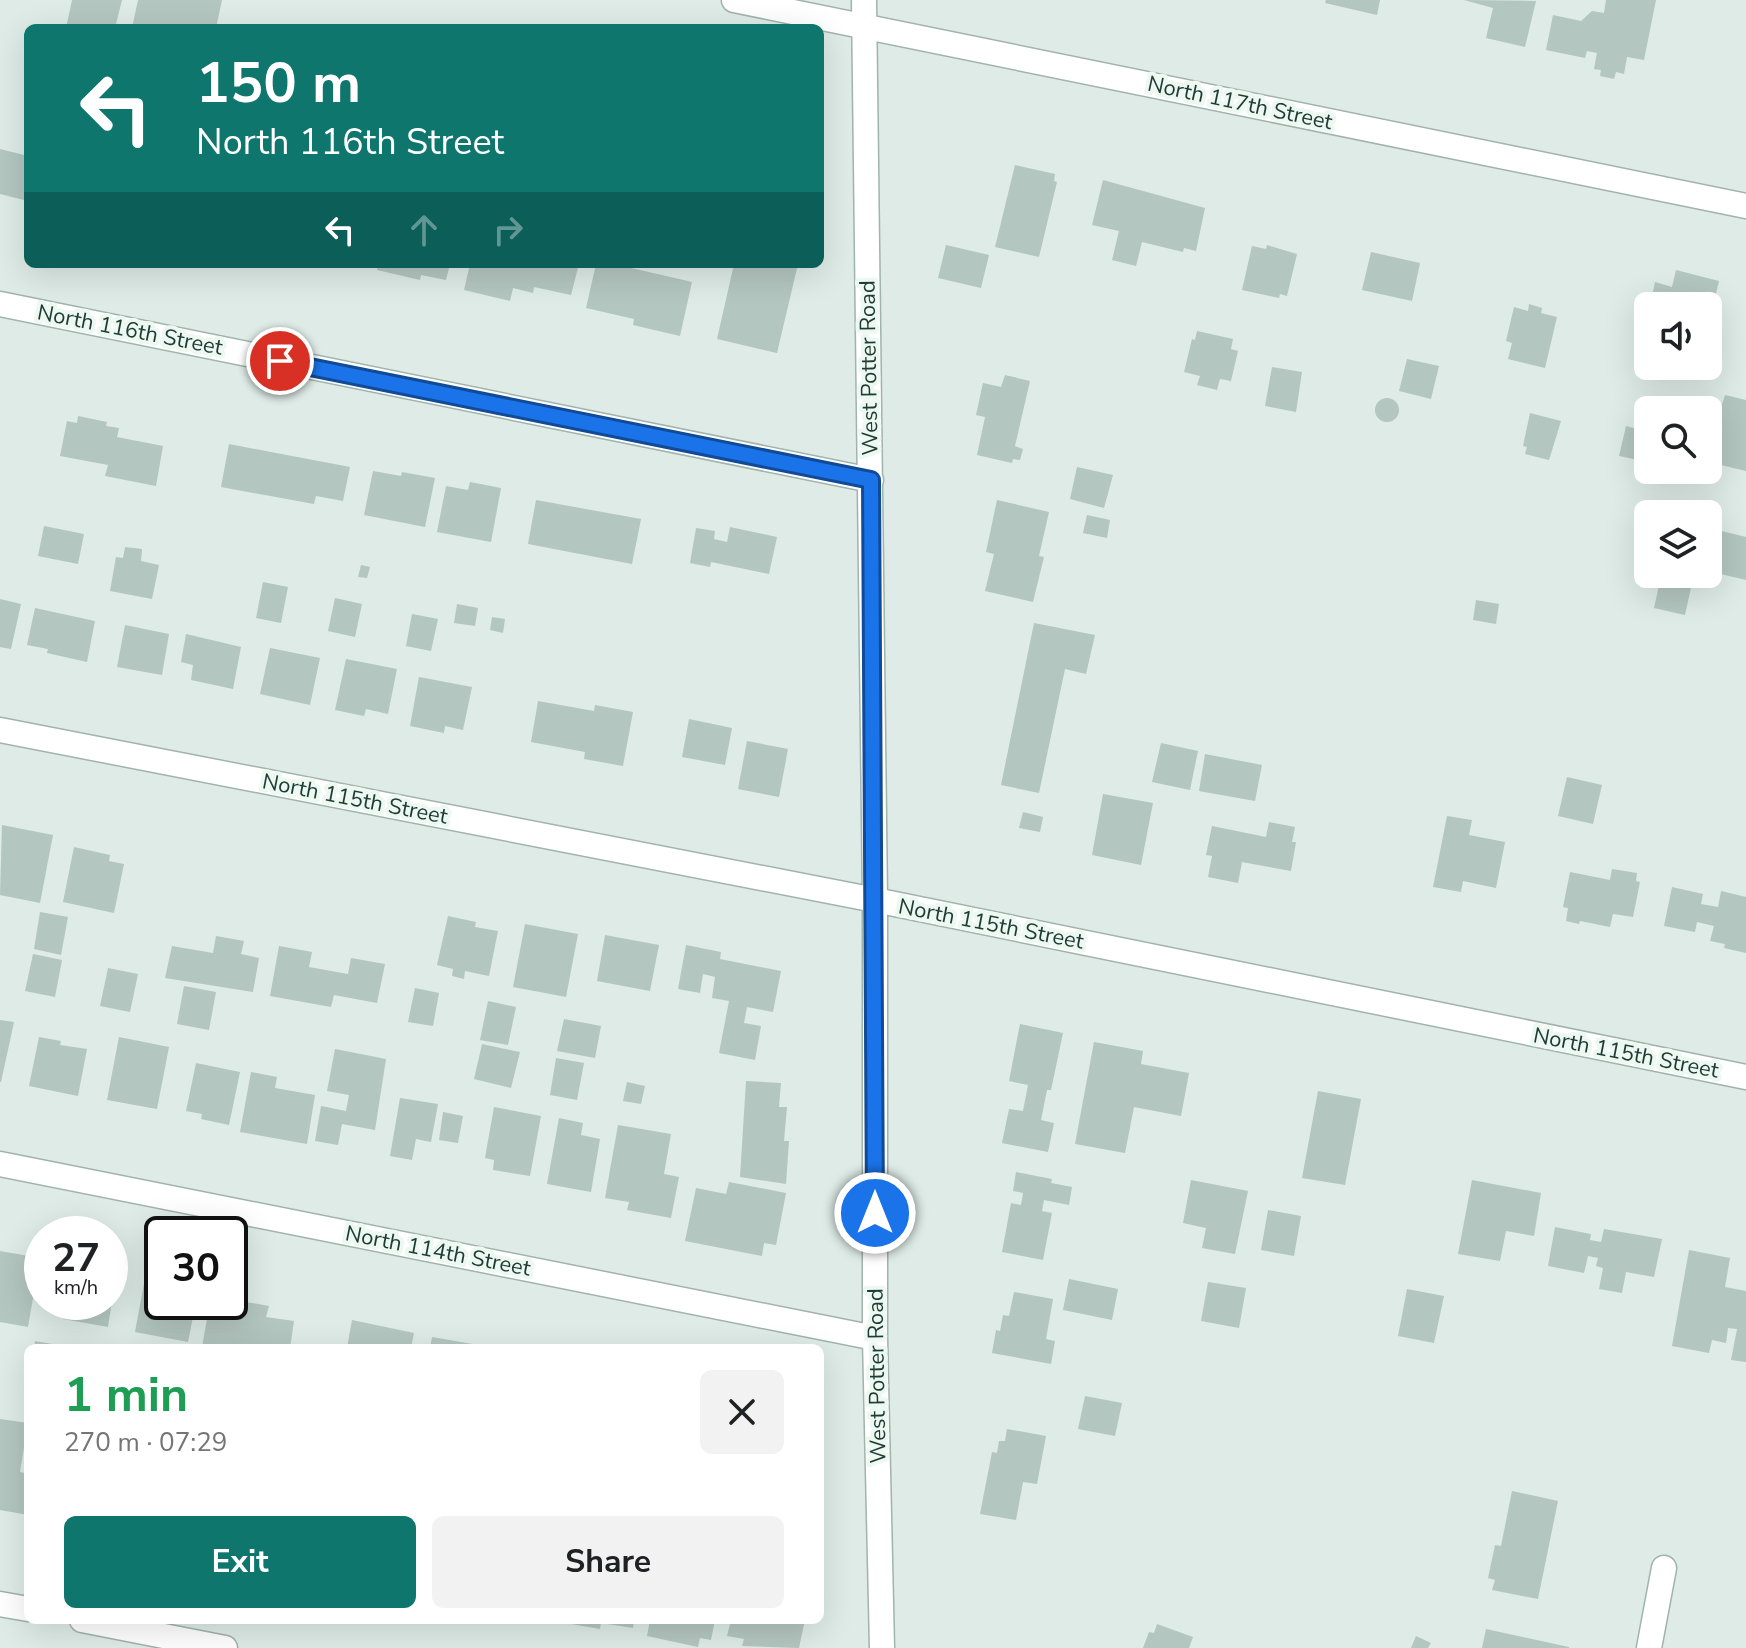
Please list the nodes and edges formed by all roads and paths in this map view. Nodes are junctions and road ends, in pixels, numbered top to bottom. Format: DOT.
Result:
graph roads {
  1 [pos="734,0"];
  2 [pos="864,0"];
  3 [pos="864,26"];
  4 [pos="1746,206"];
  5 [pos="0,304"];
  6 [pos="871,480"];
  7 [pos="0,730"];
  8 [pos="875,900"];
  9 [pos="1746,1077"];
  10 [pos="0,1164"];
  11 [pos="875,1338"];
  12 [pos="1664,1568"];
  13 [pos="0,1604"];
  14 [pos="24,1608"];
  15 [pos="102,1624"];
  16 [pos="225,1648"];
  17 [pos="882,1648"];
  18 [pos="1649,1648"];
  1 -- 3 [label="street, North 117th Street"];
  2 -- 3 [label="street, West Potter Road"];
  3 -- 4 [label="street, North 117th Street"];
  3 -- 6 [label="street, West Potter Road"];
  5 -- 6 [label="street, North 116th Street"];
  6 -- 8 [label="street, West Potter Road"];
  7 -- 8 [label="street, North 115th Street"];
  8 -- 9 [label="street, North 115th Street"];
  8 -- 11 [label="street, West Potter Road"];
  10 -- 11 [label="street, North 114th Street"];
  11 -- 17 [label="street, West Potter Road"];
  12 -- 18 [label="street"];
  13 -- 14 [label="street"];
  15 -- 16 [label="street"];
}
